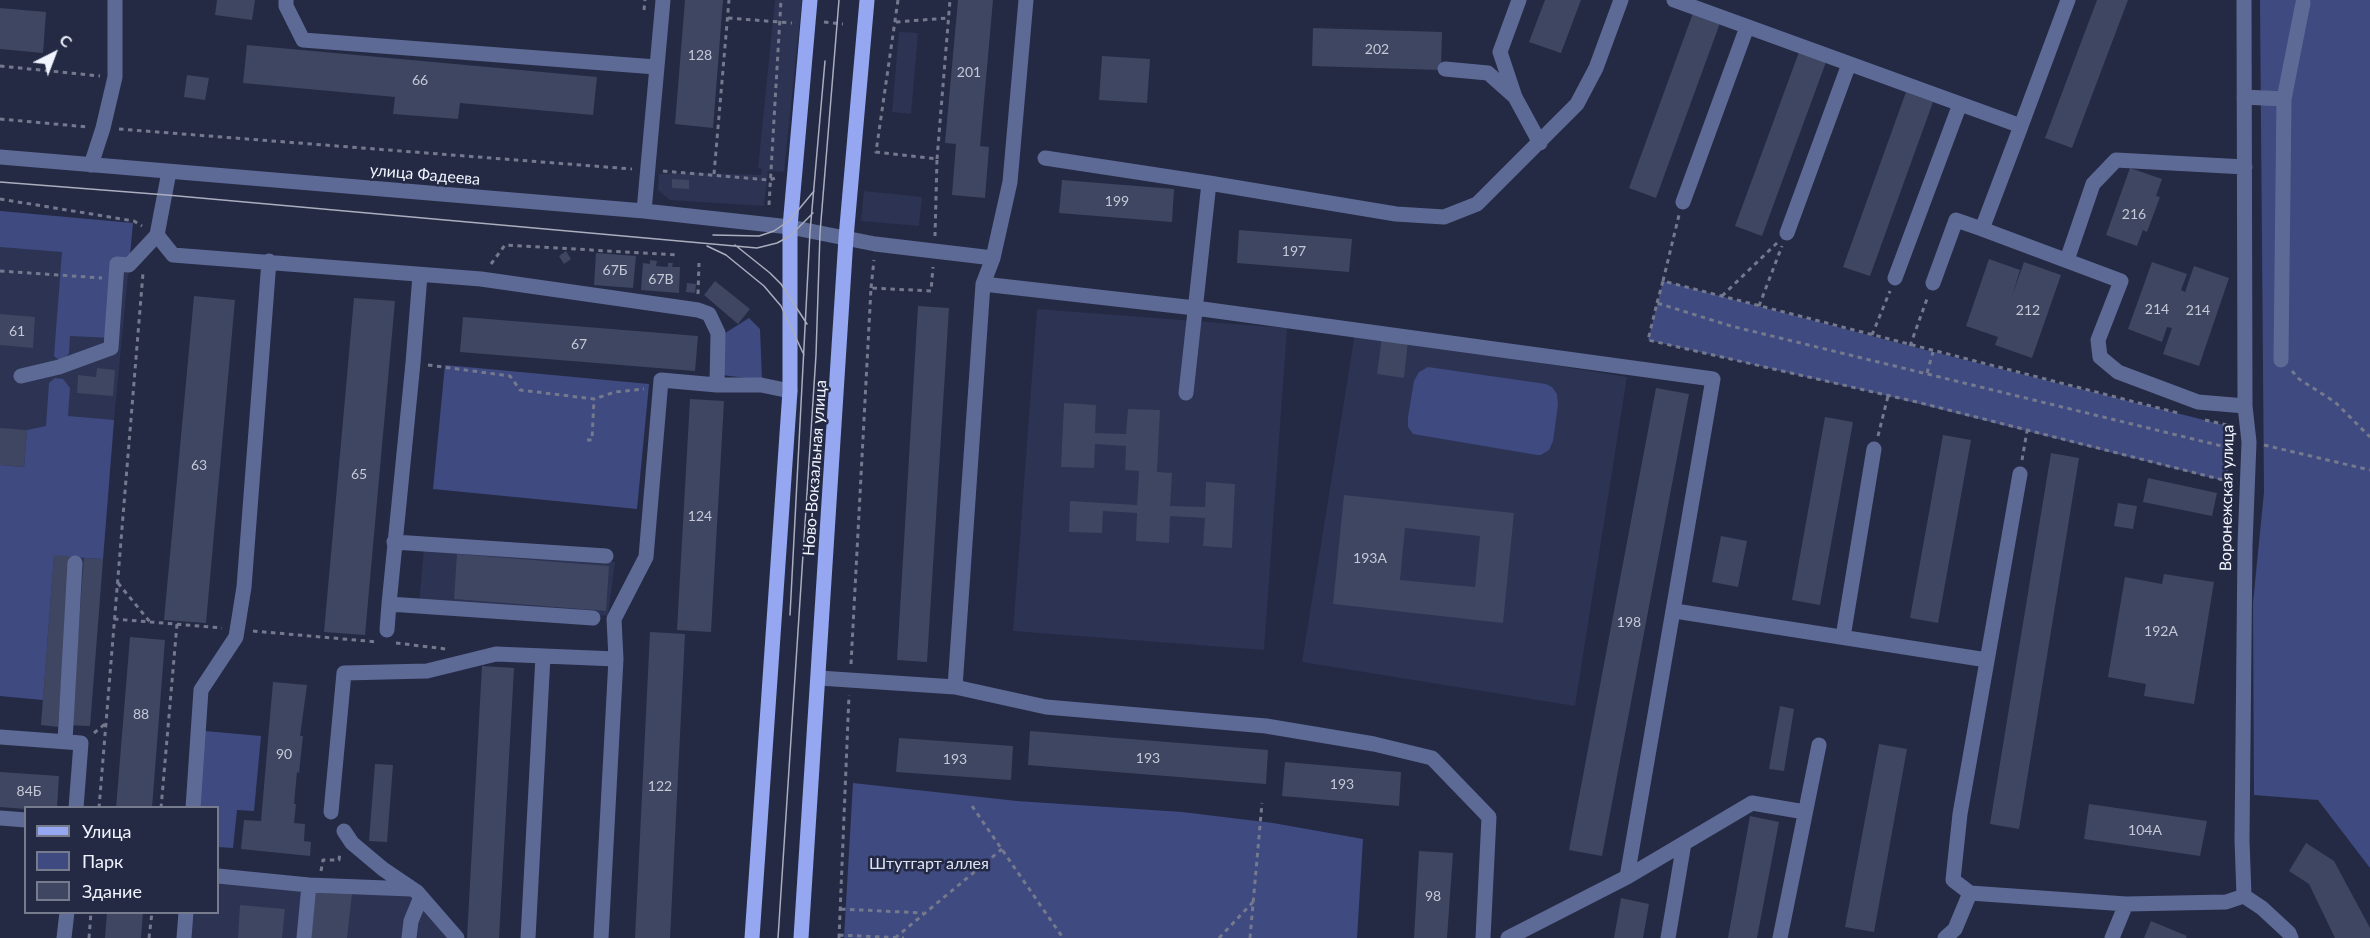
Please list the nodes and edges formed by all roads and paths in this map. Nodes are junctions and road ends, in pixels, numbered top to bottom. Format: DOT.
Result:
graph roads {
  1 [pos="116,0"];
  2 [pos="286,0"];
  3 [pos="663,0"];
  4 [pos="729,0"];
  5 [pos="781,0"];
  6 [pos="810,0"];
  7 [pos="867,0"];
  8 [pos="898,0"];
  9 [pos="950,0"];
  10 [pos="1026,0"];
  11 [pos="1519,0"];
  12 [pos="1621,0"];
  13 [pos="1674,0"];
  14 [pos="2068,0"];
  15 [pos="2244,0"];
  16 [pos="2303,3"];
  17 [pos="728,18"];
  18 [pos="948,18"];
  19 [pos="779,22"];
  20 [pos="824,22"];
  21 [pos="896,22"];
  22 [pos="796,23"];
  23 [pos="843,24"];
  24 [pos="1747,27"];
  25 [pos="1849,64"];
  26 [pos="0,66"];
  27 [pos="656,67"];
  28 [pos="1445,69"];
  29 [pos="114,77"];
  30 [pos="1515,97"];
  31 [pos="2244,97"];
  32 [pos="2284,99"];
  33 [pos="1960,104"];
  34 [pos="0,119"];
  35 [pos="2021,126"];
  36 [pos="103,128"];
  37 [pos="1540,143"];
  38 [pos="0,157"];
  39 [pos="1045,158"];
  40 [pos="937,159"];
  41 [pos="91,165"];
  42 [pos="2245,166"];
  43 [pos="648,170"];
  44 [pos="169,172"];
  45 [pos="714,174"];
  46 [pos="783,176"];
  47 [pos="769,180"];
  48 [pos="1209,183"];
  49 [pos="0,199"];
  50 [pos="1683,202"];
  51 [pos="769,205"];
  52 [pos="644,211"];
  53 [pos="790,227"];
  54 [pos="1982,229"];
  55 [pos="1787,233"];
  56 [pos="157,235"];
  57 [pos="846,238"];
  58 [pos="934,251"];
  59 [pos="678,255"];
  60 [pos="993,258"];
  61 [pos="2067,260"];
  62 [pos="270,261"];
  63 [pos="699,263"];
  64 [pos="143,270"];
  65 [pos="0,271"];
  66 [pos="485,272"];
  67 [pos="420,275"];
  68 [pos="1895,278"];
  69 [pos="116,279"];
  70 [pos="1663,280"];
  71 [pos="1933,283"];
  72 [pos="983,284"];
  73 [pos="1722,296"];
  74 [pos="1657,303"];
  75 [pos="1759,306"];
  76 [pos="1195,308"];
  77 [pos="698,310"];
  78 [pos="1872,336"];
  79 [pos="1910,346"];
  80 [pos="1933,352"];
  81 [pos="2281,360"];
  82 [pos="413,363"];
  83 [pos="1927,374"];
  84 [pos="21,376"];
  85 [pos="661,380"];
  86 [pos="717,385"];
  87 [pos="790,391"];
  88 [pos="1186,393"];
  89 [pos="1888,396"];
  90 [pos="594,399"];
  91 [pos="2245,406"];
  92 [pos="2183,414"];
  93 [pos="2194,417"];
  94 [pos="2027,430"];
  95 [pos="2370,437"];
  96 [pos="587,440"];
  97 [pos="2249,441"];
  98 [pos="1874,449"];
  99 [pos="2370,470"];
  100 [pos="2019,474"];
  101 [pos="2247,485"];
  102 [pos="394,542"];
  103 [pos="606,556"];
  104 [pos="75,563"];
  105 [pos="118,583"];
  106 [pos="388,604"];
  107 [pos="1674,610"];
  108 [pos="593,618"];
  109 [pos="114,619"];
  110 [pos="150,622"];
  111 [pos="177,624"];
  112 [pos="237,629"];
  113 [pos="1843,637"];
  114 [pos="387,639"];
  115 [pos="454,650"];
  116 [pos="543,656"];
  117 [pos="615,659"];
  118 [pos="1987,660"];
  119 [pos="819,678"];
  120 [pos="850,680"];
  121 [pos="955,687"];
  122 [pos="0,737"];
  123 [pos="65,741"];
  124 [pos="1819,745"];
  125 [pos="1262,804"];
  126 [pos="76,806"];
  127 [pos="99,806"];
  128 [pos="161,806"];
  129 [pos="193,806"];
  130 [pos="972,806"];
  131 [pos="330,812"];
  132 [pos="1805,812"];
  133 [pos="0,818"];
  134 [pos="24,820"];
  135 [pos="344,831"];
  136 [pos="1684,843"];
  137 [pos="1002,849"];
  138 [pos="219,876"];
  139 [pos="1627,876"];
  140 [pos="309,885"];
  141 [pos="417,893"];
  142 [pos="1970,893"];
  143 [pos="2244,896"];
  144 [pos="1254,902"];
  145 [pos="2126,904"];
  146 [pos="840,909"];
  147 [pos="923,913"];
  148 [pos="67,914"];
  149 [pos="91,914"];
  150 [pos="152,914"];
  151 [pos="186,914"];
  152 [pos="839,936"];
  153 [pos="862,937"];
  154 [pos="64,938"];
  155 [pos="89,938"];
  156 [pos="149,938"];
  157 [pos="184,938"];
  158 [pos="304,938"];
  159 [pos="409,938"];
  160 [pos="457,938"];
  161 [pos="528,938"];
  162 [pos="601,938"];
  163 [pos="752,938"];
  164 [pos="801,938"];
  165 [pos="896,938"];
  166 [pos="904,938"];
  167 [pos="1063,938"];
  168 [pos="1219,938"];
  169 [pos="1250,938"];
  170 [pos="1483,938"];
  171 [pos="1508,938"];
  172 [pos="1668,938"];
  173 [pos="1780,938"];
  174 [pos="1945,938"];
  175 [pos="2112,938"];
  176 [pos="2291,938"];
  1 -- 29 [label="street"];
  2 -- 27 [label="street"];
  3 -- 27 [label="street"];
  4 -- 17 [label="path"];
  5 -- 19 [label="path"];
  6 -- 53 [label="main road, Ново-Вокзальная улица"];
  7 -- 57 [label="main road, Ново-Вокзальная улица"];
  8 -- 21 [label="path"];
  9 -- 18 [label="path"];
  10 -- 60 [label="street"];
  11 -- 30 [label="street"];
  12 -- 37 [label="street"];
  13 -- 24 [label="street"];
  14 -- 35 [label="street"];
  15 -- 31 [label="street, Воронежская улица"];
  16 -- 32 [label="street"];
  17 -- 19 [label="path"];
  17 -- 45 [label="path"];
  18 -- 21 [label="path"];
  18 -- 40 [label="path"];
  19 -- 22 [label="path"];
  19 -- 47 [label="path"];
  20 -- 23 [label="path"];
  21 -- 40 [label="path"];
  24 -- 25 [label="street"];
  24 -- 50 [label="street"];
  25 -- 33 [label="street"];
  25 -- 55 [label="street"];
  26 -- 29 [label="path"];
  27 -- 43 [label="street"];
  28 -- 30 [label="street"];
  29 -- 36 [label="street"];
  30 -- 37 [label="street"];
  31 -- 32 [label="street"];
  31 -- 42 [label="street, Воронежская улица"];
  32 -- 81 [label="street"];
  33 -- 35 [label="street"];
  33 -- 68 [label="street"];
  34 -- 36 [label="path"];
  35 -- 54 [label="street"];
  36 -- 41 [label="street"];
  36 -- 43 [label="path"];
  37 -- 48 [label="street"];
  38 -- 41 [label="street, улица Фадеева"];
  39 -- 48 [label="street"];
  40 -- 58 [label="path"];
  41 -- 44 [label="street, улица Фадеева"];
  42 -- 61 [label="street"];
  42 -- 91 [label="street, Воронежская улица"];
  43 -- 45 [label="path"];
  43 -- 52 [label="street"];
  44 -- 52 [label="street, улица Фадеева"];
  44 -- 56 [label="street"];
  45 -- 47 [label="path"];
  46 -- 47 [label="path"];
  47 -- 51 [label="path"];
  48 -- 76 [label="street"];
  49 -- 56 [label="path"];
  50 -- 70 [label="path"];
  52 -- 53 [label="street, улица Фадеева"];
  53 -- 57 [label="street, улица Фадеева"];
  53 -- 87 [label="main road, Ново-Вокзальная улица"];
  54 -- 61 [label="street"];
  54 -- 71 [label="street"];
  55 -- 73 [label="path"];
  55 -- 75 [label="path"];
  56 -- 62 [label="street"];
  56 -- 69 [label="street"];
  57 -- 58 [label="street, улица Фадеева"];
  57 -- 119 [label="main road, Ново-Вокзальная улица"];
  58 -- 60 [label="street, улица Фадеева"];
  58 -- 120 [label="path"];
  59 -- 66 [label="path"];
  60 -- 72 [label="street"];
  61 -- 91 [label="street"];
  62 -- 67 [label="street"];
  62 -- 112 [label="street"];
  63 -- 77 [label="path"];
  64 -- 105 [label="path"];
  65 -- 69 [label="path"];
  67 -- 77 [label="street"];
  67 -- 82 [label="street"];
  68 -- 78 [label="path"];
  69 -- 84 [label="street"];
  70 -- 73 [label="path"];
  70 -- 74 [label="path"];
  71 -- 79 [label="path"];
  72 -- 76 [label="street"];
  72 -- 121 [label="street"];
  73 -- 75 [label="path"];
  74 -- 83 [label="path"];
  74 -- 89 [label="path"];
  75 -- 78 [label="path"];
  76 -- 88 [label="street"];
  76 -- 107 [label="street"];
  77 -- 86 [label="street"];
  78 -- 79 [label="path"];
  79 -- 80 [label="path"];
  80 -- 83 [label="path"];
  80 -- 92 [label="path"];
  81 -- 95 [label="path"];
  82 -- 90 [label="path"];
  82 -- 102 [label="street"];
  83 -- 97 [label="path"];
  85 -- 86 [label="street"];
  85 -- 90 [label="path"];
  85 -- 117 [label="street"];
  86 -- 87 [label="street"];
  87 -- 163 [label="main road, Ново-Вокзальная улица"];
  89 -- 94 [label="path"];
  89 -- 98 [label="path"];
  90 -- 96 [label="path"];
  91 -- 97 [label="street, Воронежская улица"];
  93 -- 97 [label="path"];
  94 -- 100 [label="path"];
  94 -- 101 [label="path"];
  97 -- 99 [label="path"];
  97 -- 101 [label="street, Воронежская улица"];
  98 -- 113 [label="street"];
  100 -- 118 [label="street"];
  101 -- 143 [label="street, Воронежская улица"];
  102 -- 103 [label="street"];
  102 -- 106 [label="street"];
  104 -- 123 [label="street"];
  105 -- 109 [label="path"];
  105 -- 110 [label="path"];
  106 -- 108 [label="street"];
  106 -- 114 [label="street"];
  107 -- 113 [label="street"];
  107 -- 139 [label="street"];
  109 -- 110 [label="path"];
  109 -- 127 [label="path"];
  110 -- 111 [label="path"];
  111 -- 112 [label="path"];
  111 -- 128 [label="path"];
  112 -- 114 [label="path"];
  112 -- 129 [label="street"];
  113 -- 118 [label="street"];
  114 -- 115 [label="path"];
  116 -- 117 [label="street"];
  116 -- 131 [label="street"];
  116 -- 161 [label="street"];
  117 -- 162 [label="street"];
  118 -- 142 [label="street"];
  119 -- 120 [label="street"];
  119 -- 164 [label="main road, Ново-Вокзальная улица"];
  120 -- 121 [label="street"];
  120 -- 146 [label="path"];
  121 -- 170 [label="street"];
  122 -- 123 [label="street"];
  123 -- 126 [label="street"];
  124 -- 132 [label="street"];
  125 -- 144 [label="path"];
  130 -- 137 [label="path"];
  132 -- 136 [label="street"];
  132 -- 173 [label="street"];
  133 -- 134 [label="street"];
  135 -- 140 [label="path"];
  135 -- 141 [label="street"];
  136 -- 139 [label="street"];
  136 -- 172 [label="street"];
  137 -- 147 [label="path"];
  137 -- 167 [label="path"];
  138 -- 140 [label="street"];
  139 -- 171 [label="street"];
  140 -- 141 [label="street"];
  140 -- 158 [label="street"];
  141 -- 159 [label="street"];
  141 -- 160 [label="street"];
  142 -- 145 [label="street"];
  142 -- 174 [label="street"];
  143 -- 145 [label="street"];
  143 -- 176 [label="street"];
  144 -- 168 [label="path"];
  144 -- 169 [label="path"];
  145 -- 175 [label="street"];
  146 -- 147 [label="path"];
  146 -- 152 [label="path"];
  147 -- 165 [label="path"];
  148 -- 154 [label="street"];
  149 -- 155 [label="path"];
  150 -- 156 [label="path"];
  151 -- 157 [label="street"];
  152 -- 153 [label="path"];
  153 -- 165 [label="path"];
  165 -- 166 [label="path"];
}
